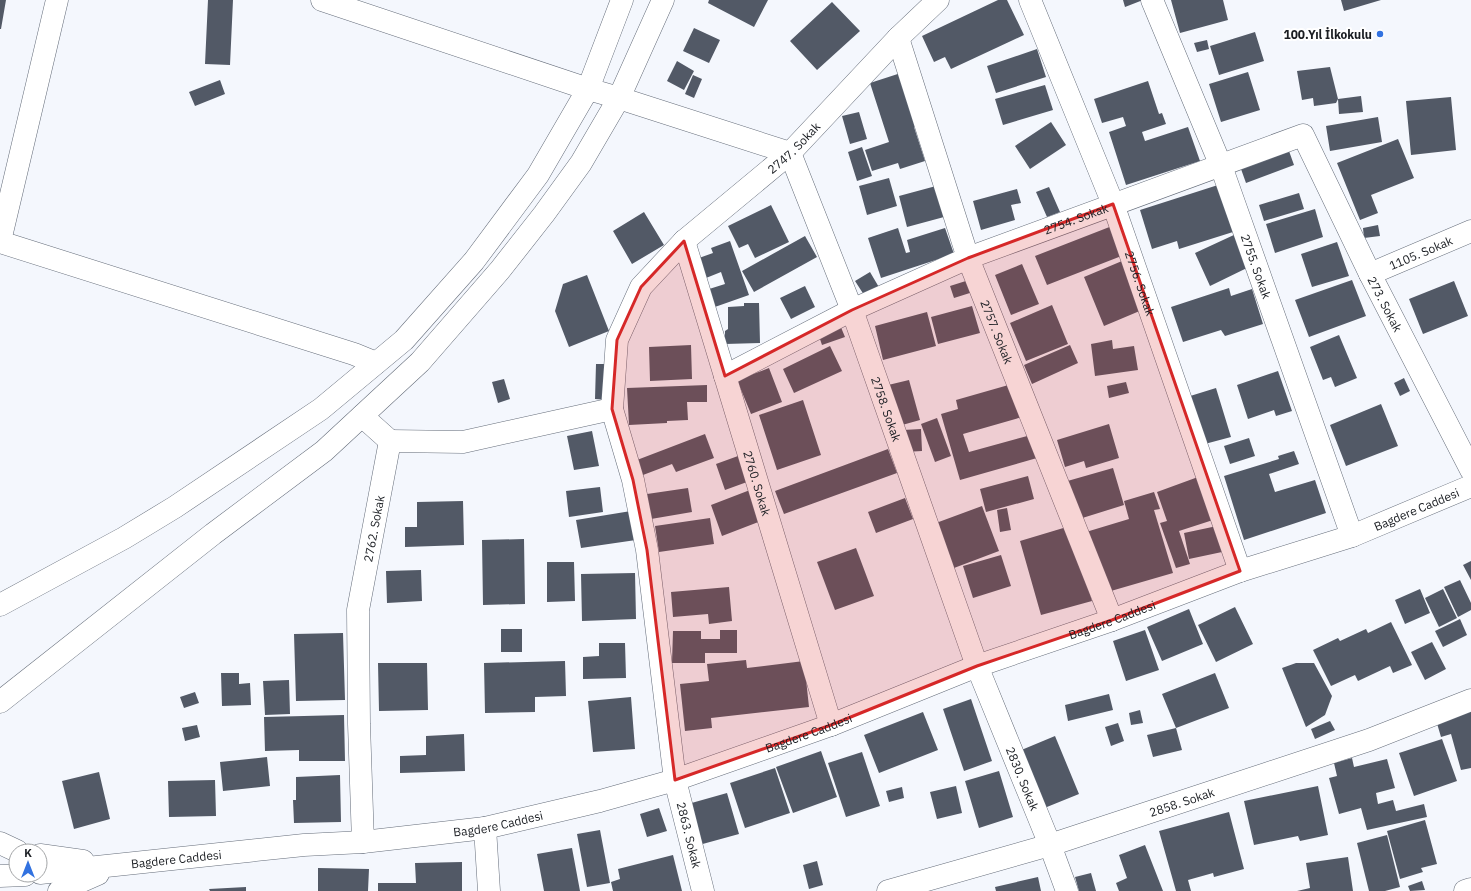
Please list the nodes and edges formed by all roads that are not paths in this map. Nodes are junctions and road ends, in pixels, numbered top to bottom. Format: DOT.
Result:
graph roads {
  1 [pos="57,0"];
  2 [pos="322,0"];
  3 [pos="622,0"];
  4 [pos="663,0"];
  5 [pos="938,0"];
  6 [pos="1030,0"];
  7 [pos="1152,0"];
  8 [pos="898,38"];
  9 [pos="588,89"];
  10 [pos="619,98"];
  11 [pos="1303,136"];
  12 [pos="790,154"];
  13 [pos="1222,166"];
  14 [pos="1114,204"];
  15 [pos="1471,231"];
  16 [pos="0,241"];
  17 [pos="684,241"];
  18 [pos="968,258"];
  19 [pos="1370,274"];
  20 [pos="852,310"];
  21 [pos="376,363"];
  22 [pos="726,376"];
  23 [pos="612,409"];
  24 [pos="362,416"];
  25 [pos="390,441"];
  26 [pos="1471,470"];
  27 [pos="1471,486"];
  28 [pos="1352,536"];
  29 [pos="1240,570"];
  30 [pos="0,605"];
  31 [pos="1112,620"];
  32 [pos="977,666"];
  33 [pos="1471,700"];
  34 [pos="0,702"];
  35 [pos="831,725"];
  36 [pos="675,780"];
  37 [pos="485,828"];
  38 [pos="363,842"];
  39 [pos="1050,845"];
  40 [pos="48,856"];
  41 [pos="118,866"];
  42 [pos="48,872"];
  43 [pos="1471,889"];
  44 [pos="59,891"];
  45 [pos="489,891"];
  46 [pos="703,891"];
  47 [pos="888,891"];
  48 [pos="1067,891"];
  49 [pos="1465,891"];
  1 -- 16 [label="street"];
  2 -- 9 [label="street"];
  3 -- 9 [label="street"];
  4 -- 10 [label="street"];
  5 -- 8 [label="street, 2747. Sokak"];
  6 -- 14 [label="street, 2756. Sokak"];
  7 -- 13 [label="street, 2755. Sokak"];
  8 -- 12 [label="street, 2747. Sokak"];
  8 -- 18 [label="street, 2757. Sokak"];
  9 -- 10 [label="street"];
  9 -- 21 [label="street"];
  10 -- 12 [label="street"];
  10 -- 24 [label="street"];
  11 -- 13 [label="street, 2754. Sokak"];
  11 -- 19 [label="street, 273. Sokak"];
  12 -- 17 [label="street, 2747. Sokak"];
  12 -- 20 [label="street, 2758. Sokak"];
  13 -- 14 [label="street, 2754. Sokak"];
  13 -- 28 [label="street, 2755. Sokak"];
  14 -- 18 [label="street, 2754. Sokak"];
  14 -- 29 [label="street, 2756. Sokak"];
  15 -- 19 [label="street, 1105. Sokak"];
  16 -- 21 [label="street"];
  17 -- 22 [label="street, 2760. Sokak"];
  17 -- 23 [label="street, 2747. Sokak"];
  18 -- 20 [label="street, 2754. Sokak"];
  18 -- 31 [label="street, 2757. Sokak"];
  19 -- 26 [label="street, 273. Sokak"];
  20 -- 22 [label="street, 2754. Sokak"];
  20 -- 32 [label="street, 2758. Sokak"];
  21 -- 30 [label="street"];
  22 -- 35 [label="street, 2760. Sokak"];
  23 -- 25 [label="street"];
  23 -- 36 [label="street"];
  24 -- 25 [label="street"];
  24 -- 34 [label="street"];
  25 -- 38 [label="street, 2762. Sokak"];
  27 -- 28 [label="street, Bagdere Caddesi"];
  28 -- 29 [label="street, Bagdere Caddesi"];
  29 -- 31 [label="street, Bagdere Caddesi"];
  31 -- 32 [label="street, Bagdere Caddesi"];
  32 -- 35 [label="street, Bagdere Caddesi"];
  32 -- 39 [label="street, 2830. Sokak"];
  33 -- 39 [label="street, 2858. Sokak"];
  35 -- 36 [label="street, Bagdere Caddesi"];
  36 -- 37 [label="street, Bagdere Caddesi"];
  36 -- 46 [label="street, 2863. Sokak"];
  37 -- 38 [label="street, Bagdere Caddesi"];
  37 -- 45 [label="street"];
  38 -- 41 [label="street, Bagdere Caddesi"];
  39 -- 47 [label="street, 2858. Sokak"];
  39 -- 48 [label="street, 2830. Sokak"];
  40 -- 41 [label="street"];
  41 -- 42 [label="street"];
  41 -- 44 [label="street"];
  43 -- 49 [label="street"];
}
